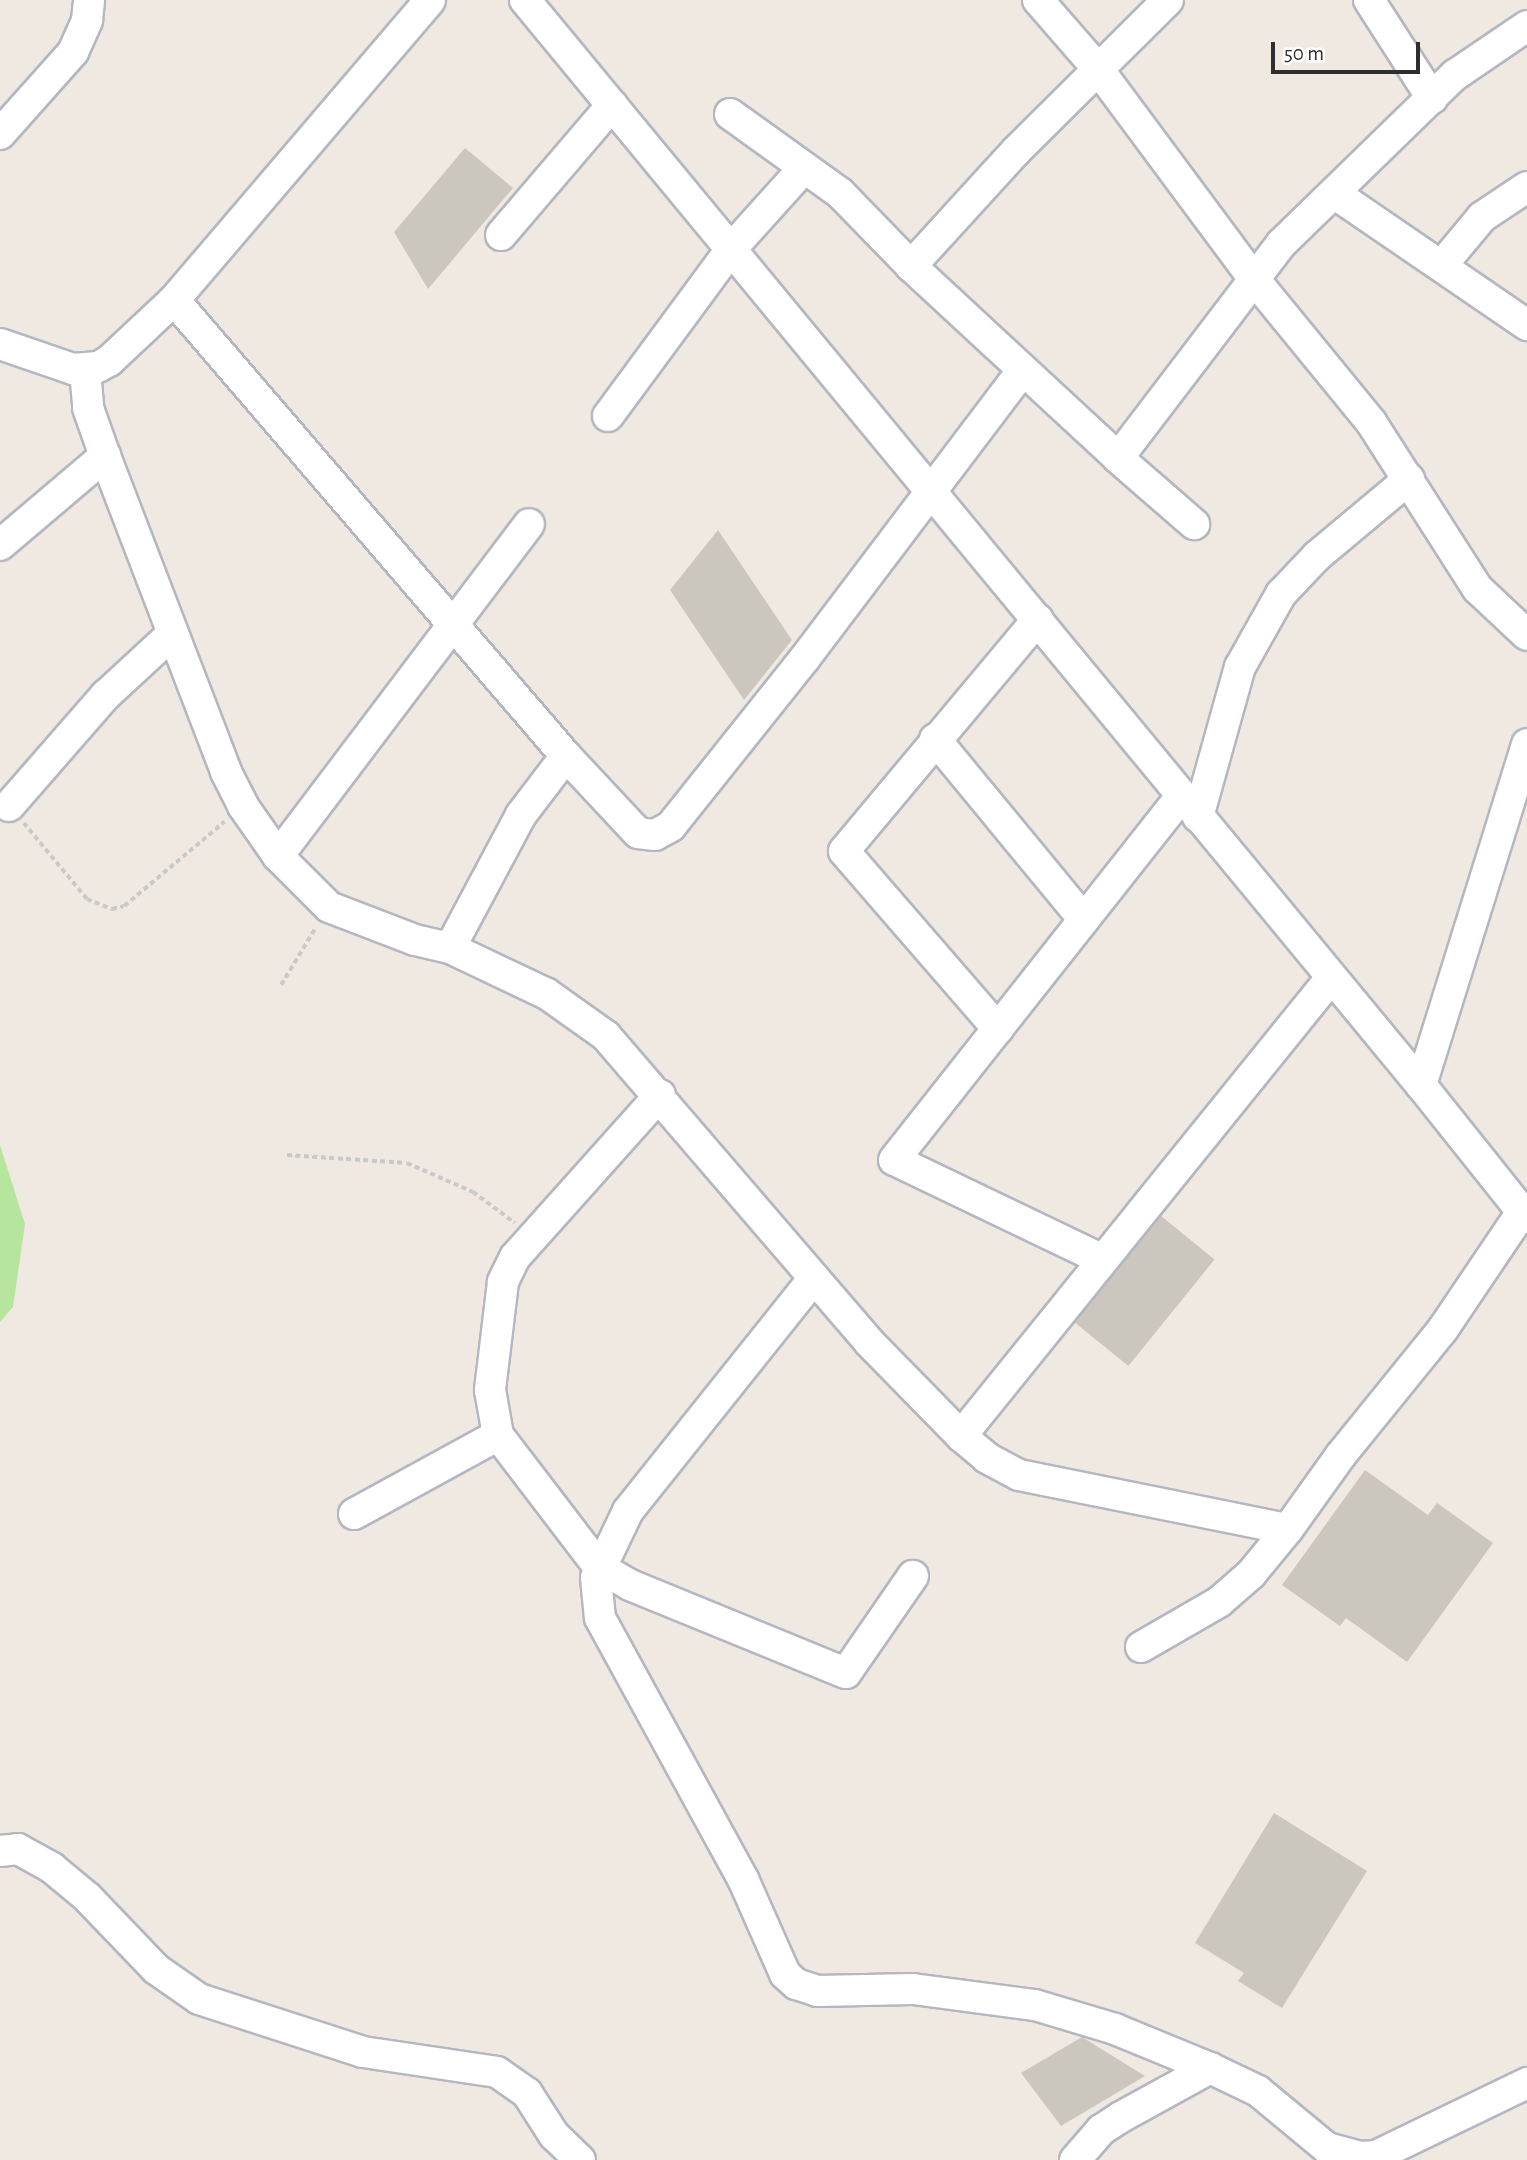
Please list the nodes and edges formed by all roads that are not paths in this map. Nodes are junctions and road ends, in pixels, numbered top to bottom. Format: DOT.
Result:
graph roads {
  1 [pos="89,0"];
  2 [pos="430,0"];
  3 [pos="525,0"];
  4 [pos="1038,0"];
  5 [pos="1168,0"];
  6 [pos="1369,0"];
  7 [pos="1527,26"];
  8 [pos="1098,69"];
  9 [pos="1432,97"];
  10 [pos="612,105"];
  11 [pos="730,114"];
  12 [pos="0,134"];
  13 [pos="804,167"];
  14 [pos="1527,187"];
  15 [pos="1334,193"];
  16 [pos="501,234"];
  17 [pos="731,249"];
  18 [pos="1442,265"];
  19 [pos="911,266"];
  20 [pos="1254,279"];
  21 [pos="174,300"];
  22 [pos="1527,325"];
  23 [pos="0,344"];
  24 [pos="85,370"];
  25 [pos="1023,370"];
  26 [pos="608,416"];
  27 [pos="105,456"];
  28 [pos="1118,458"];
  29 [pos="1409,479"];
  30 [pos="931,487"];
  31 [pos="529,524"];
  32 [pos="1194,524"];
  33 [pos="0,545"];
  34 [pos="1038,619"];
  35 [pos="456,624"];
  36 [pos="172,634"];
  37 [pos="1527,635"];
  38 [pos="935,739"];
  39 [pos="1527,744"];
  40 [pos="566,756"];
  41 [pos="9,806"];
  42 [pos="1190,807"];
  43 [pos="278,856"];
  44 [pos="1084,920"];
  45 [pos="450,948"];
  46 [pos="1331,978"];
  47 [pos="998,1029"];
  48 [pos="1421,1085"];
  49 [pos="660,1095"];
  50 [pos="1525,1215"];
  51 [pos="1101,1259"];
  52 [pos="814,1278"];
  53 [pos="498,1434"];
  54 [pos="961,1436"];
  55 [pos="354,1514"];
  56 [pos="1288,1529"];
  57 [pos="599,1567"];
  58 [pos="913,1576"];
  59 [pos="1141,1647"];
  60 [pos="0,1851"];
  61 [pos="1210,2068"];
  62 [pos="1527,2083"];
  63 [pos="1343,2158"];
  64 [pos="580,2160"];
  65 [pos="1074,2160"];
  1 -- 12 [label="street"];
  2 -- 21 [label="street"];
  3 -- 10 [label="street"];
  4 -- 8 [label="street"];
  5 -- 8 [label="street"];
  6 -- 9 [label="street"];
  7 -- 9 [label="street"];
  8 -- 19 [label="street"];
  8 -- 20 [label="street"];
  9 -- 15 [label="street"];
  10 -- 16 [label="street"];
  10 -- 17 [label="street"];
  11 -- 13 [label="street"];
  13 -- 17 [label="street"];
  13 -- 19 [label="street"];
  14 -- 18 [label="street"];
  15 -- 18 [label="street"];
  15 -- 20 [label="street"];
  17 -- 26 [label="street"];
  17 -- 30 [label="street"];
  18 -- 22 [label="street"];
  19 -- 25 [label="street"];
  20 -- 28 [label="street"];
  20 -- 29 [label="street"];
  21 -- 24 [label="street"];
  21 -- 35 [label="street"];
  23 -- 24 [label="street"];
  24 -- 27 [label="street"];
  25 -- 28 [label="street"];
  25 -- 30 [label="street"];
  27 -- 33 [label="street"];
  27 -- 36 [label="street"];
  28 -- 32 [label="street"];
  29 -- 37 [label="street"];
  29 -- 42 [label="street"];
  30 -- 34 [label="street"];
  30 -- 40 [label="street"];
  31 -- 35 [label="street"];
  34 -- 38 [label="street"];
  34 -- 42 [label="street"];
  35 -- 40 [label="street"];
  35 -- 43 [label="street"];
  36 -- 41 [label="street"];
  36 -- 43 [label="street"];
  38 -- 44 [label="street"];
  38 -- 47 [label="street"];
  39 -- 48 [label="street"];
  40 -- 45 [label="street"];
  42 -- 44 [label="street"];
  42 -- 46 [label="street"];
  43 -- 45 [label="street"];
  44 -- 47 [label="street"];
  45 -- 49 [label="street"];
  46 -- 48 [label="street"];
  46 -- 51 [label="street"];
  47 -- 51 [label="street"];
  48 -- 50 [label="street"];
  49 -- 52 [label="street"];
  49 -- 53 [label="street"];
  50 -- 56 [label="street"];
  51 -- 54 [label="street"];
  52 -- 54 [label="street"];
  52 -- 57 [label="street"];
  53 -- 55 [label="street"];
  53 -- 57 [label="street"];
  54 -- 56 [label="street"];
  56 -- 59 [label="street"];
  57 -- 58 [label="street"];
  57 -- 61 [label="street"];
  60 -- 64 [label="street"];
  61 -- 63 [label="street"];
  61 -- 65 [label="street"];
  62 -- 63 [label="street"];
}
